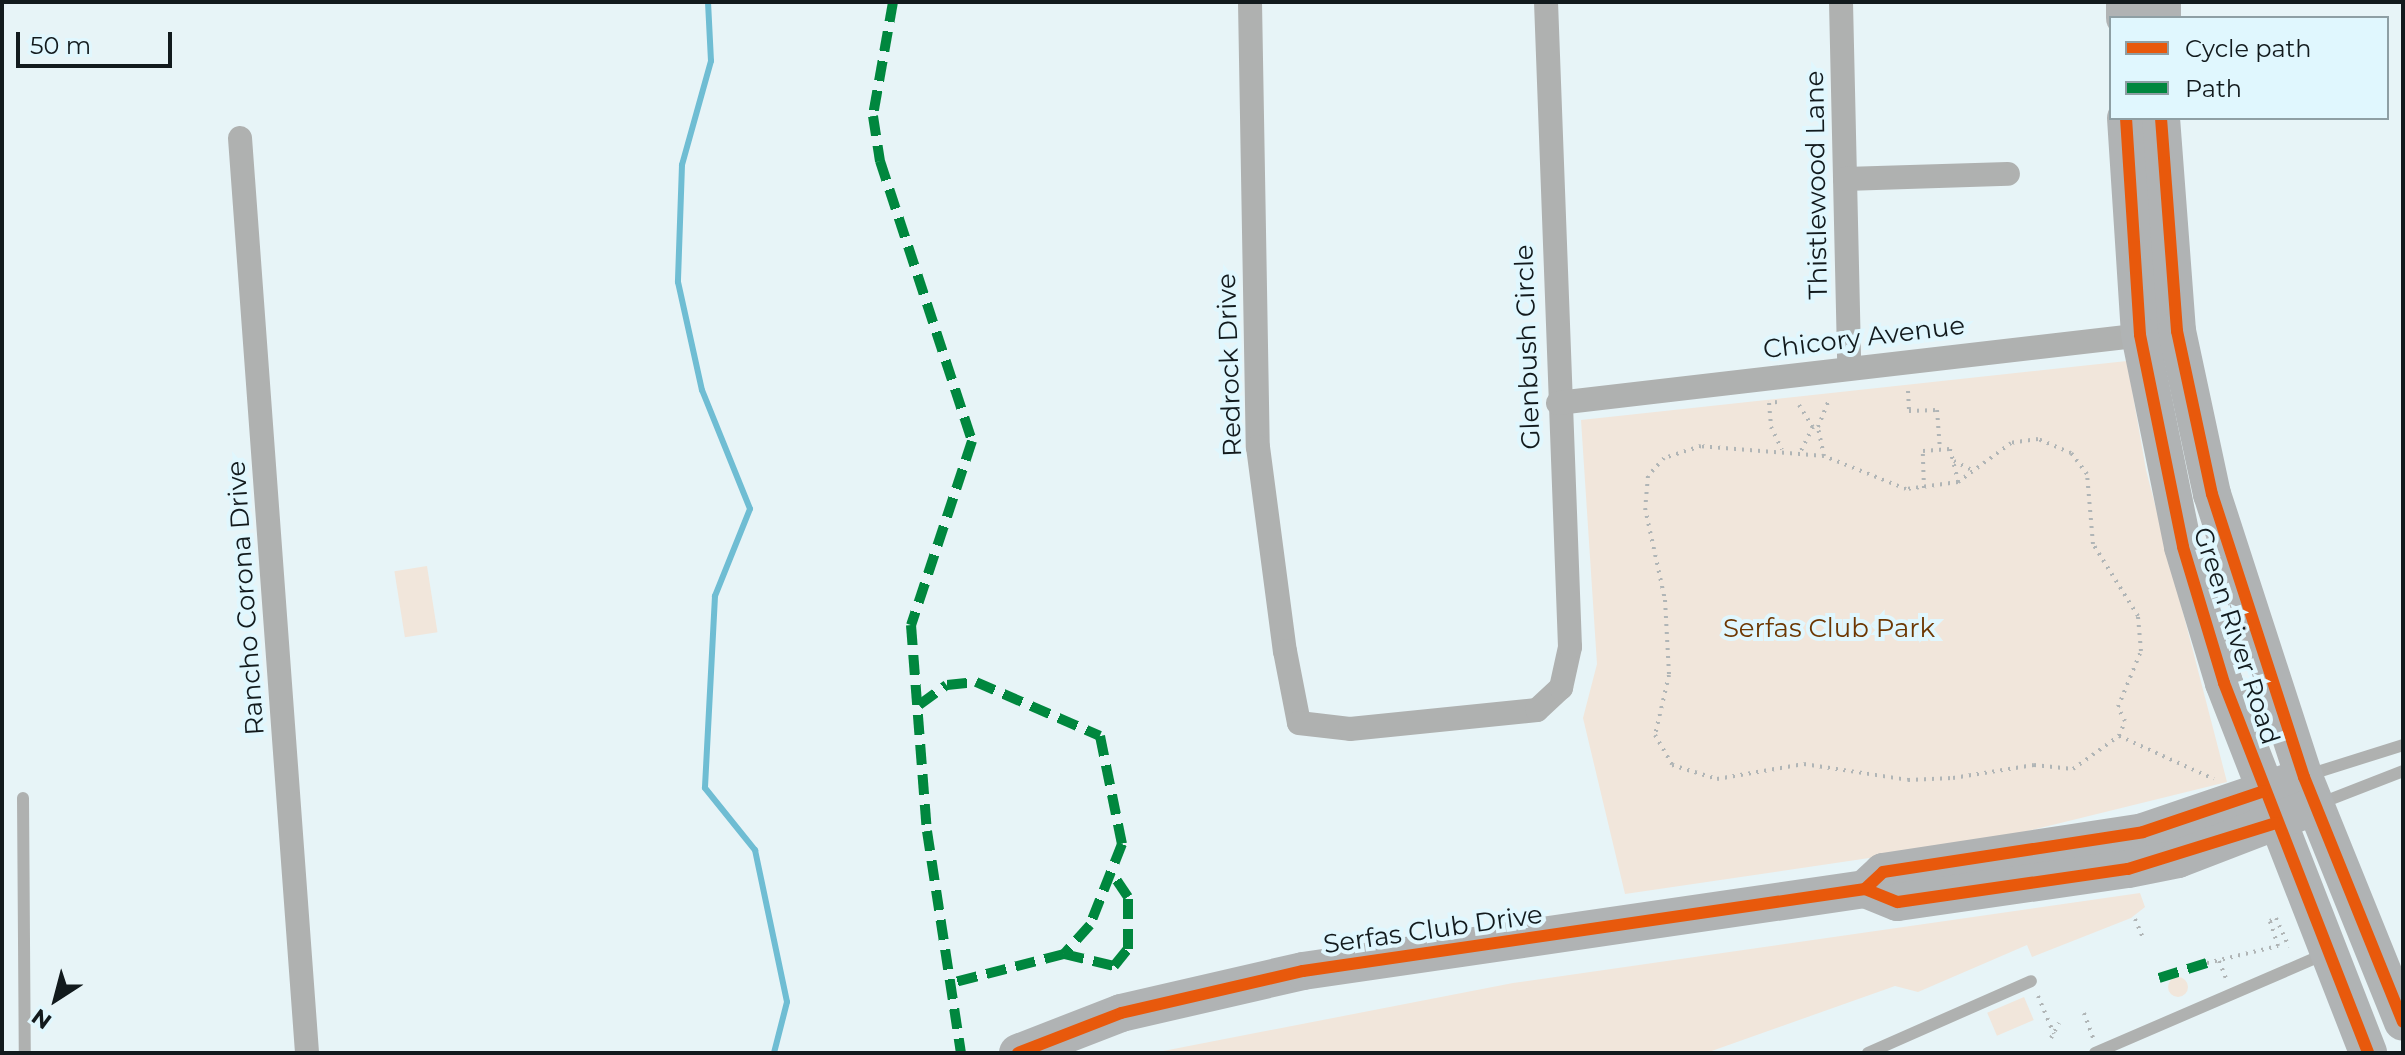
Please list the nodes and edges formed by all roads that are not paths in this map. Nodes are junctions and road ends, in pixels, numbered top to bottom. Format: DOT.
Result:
graph roads {
  1 [pos="1250,2"];
  2 [pos="1546,2"];
  3 [pos="1841,2"];
  4 [pos="2126,120"];
  5 [pos="2161,120"];
  6 [pos="240,138"];
  7 [pos="2008,174"];
  8 [pos="1845,179"];
  9 [pos="2158,333"];
  10 [pos="1849,367"];
  11 [pos="1558,403"];
  12 [pos="1561,688"];
  13 [pos="2403,745"];
  14 [pos="2403,771"];
  15 [pos="2309,791"];
  16 [pos="23,798"];
  17 [pos="2270,807"];
  18 [pos="2328,953"];
  19 [pos="2031,981"];
  20 [pos="2403,1022"];
  21 [pos="2096,1051"];
  22 [pos="25,1053"];
  23 [pos="307,1053"];
  24 [pos="1018,1053"];
  25 [pos="1868,1053"];
  26 [pos="2368,1053"];
  1 -- 12 [label="street, Redrock Drive"];
  2 -- 11 [label="street, Glenbush Circle"];
  3 -- 8 [label="street, Thistlewood Lane"];
  4 -- 9 [label="main road, Green River Road"];
  5 -- 9 [label="main road, Green River Road"];
  6 -- 23 [label="street, Rancho Corona Drive"];
  7 -- 8 [label="street"];
  8 -- 10 [label="street, Thistlewood Lane"];
  9 -- 10 [label="street, Chicory Avenue"];
  9 -- 15 [label="main road, Green River Road"];
  9 -- 17 [label="main road, Green River Road"];
  10 -- 11 [label="street, Chicory Avenue"];
  11 -- 12 [label="street, Glenbush Circle"];
  13 -- 15 [label="lane, Serfas Club Drive"];
  14 -- 15 [label="lane, Serfas Club Drive"];
  15 -- 17 [label="main road, Serfas Club Drive"];
  15 -- 20 [label="main road, Green River Road"];
  16 -- 22 [label="lane"];
  17 -- 18 [label="main road, Green River Road"];
  17 -- 24 [label="main road, Serfas Club Drive"];
  18 -- 21 [label="lane"];
  18 -- 26 [label="main road, Green River Road"];
  19 -- 25 [label="lane"];
}
